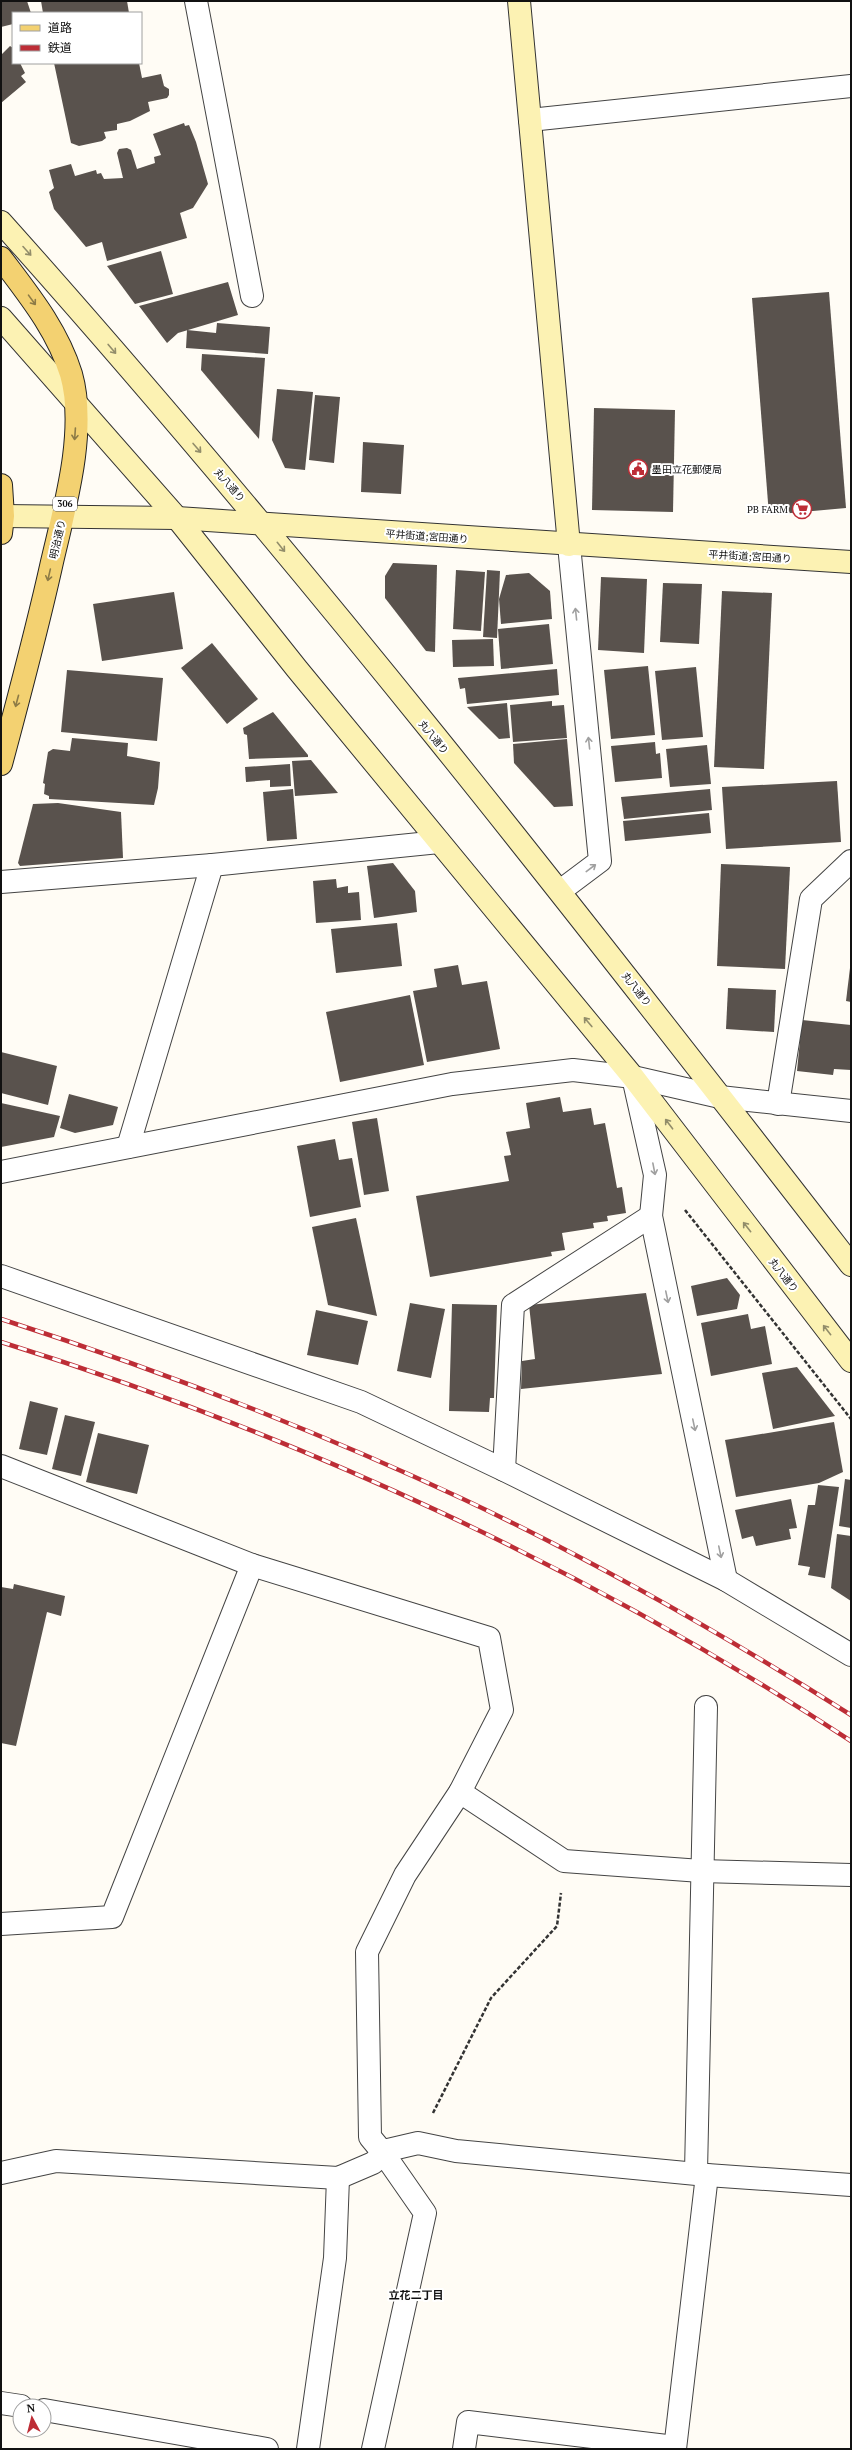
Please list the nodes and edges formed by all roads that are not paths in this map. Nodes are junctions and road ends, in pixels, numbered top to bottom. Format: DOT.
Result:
graph roads {
  1 [pos="196,1"];
  2 [pos="519,1"];
  3 [pos="851,86"];
  4 [pos="530,120"];
  5 [pos="1,222"];
  6 [pos="1,258"];
  7 [pos="252,296"];
  8 [pos="1,318"];
  9 [pos="77,404"];
  10 [pos="1,485"];
  11 [pos="62,518"];
  12 [pos="177,518"];
  13 [pos="2,521"];
  14 [pos="264,526"];
  15 [pos="569,545"];
  16 [pos="851,562"];
  17 [pos="1,764"];
  18 [pos="439,842"];
  19 [pos="851,861"];
  20 [pos="212,865"];
  21 [pos="1,882"];
  22 [pos="560,891"];
  23 [pos="633,1077"];
  24 [pos="720,1097"];
  25 [pos="778,1104"];
  26 [pos="851,1111"];
  27 [pos="128,1147"];
  28 [pos="1,1172"];
  29 [pos="651,1216"];
  30 [pos="851,1265"];
  31 [pos="1,1276"];
  32 [pos="851,1361"];
  33 [pos="1,1466"];
  34 [pos="504,1470"];
  35 [pos="252,1566"];
  36 [pos="726,1580"];
  37 [pos="851,1655"];
  38 [pos="706,1706"];
  39 [pos="460,1792"];
  40 [pos="701,1871"];
  41 [pos="851,1875"];
  42 [pos="1,1924"];
  43 [pos="384,2154"];
  44 [pos="1,2173"];
  45 [pos="702,2174"];
  46 [pos="338,2178"];
  47 [pos="851,2185"];
  48 [pos="1,2403"];
  49 [pos="12,2405"];
  50 [pos="52,2411"];
  51 [pos="675,2448"];
  52 [pos="267,2449"];
  53 [pos="308,2449"];
  54 [pos="373,2449"];
  55 [pos="464,2449"];
  1 -- 7 [label="street"];
  2 -- 4 [label="main road"];
  3 -- 4 [label="street"];
  4 -- 15 [label="main road"];
  5 -- 14 [label="main road, 丸八通り, one-way"];
  6 -- 9 [label="main road, 明治通り / 306, one-way"];
  8 -- 9 [label="main road, 丸八通り"];
  9 -- 11 [label="main road, 明治通り / 306, one-way"];
  9 -- 12 [label="main road, 丸八通り"];
  10 -- 13 [label="main road"];
  11 -- 12 [label="main road, 平井街道;宮田通り"];
  11 -- 13 [label="main road, 平井街道;宮田通り"];
  11 -- 17 [label="main road, 明治通り / 306, one-way"];
  12 -- 14 [label="main road, 平井街道;宮田通り"];
  12 -- 18 [label="main road, 丸八通り"];
  14 -- 15 [label="main road, 平井街道;宮田通り"];
  14 -- 22 [label="main road, 丸八通り, one-way"];
  15 -- 16 [label="main road, 平井街道;宮田通り"];
  22 -- 15 [label="street, one-way"];
  18 -- 20 [label="street"];
  23 -- 18 [label="main road, 丸八通り, one-way"];
  19 -- 25 [label="street"];
  20 -- 21 [label="street"];
  20 -- 27 [label="street"];
  22 -- 24 [label="main road, 丸八通り"];
  23 -- 24 [label="street"];
  23 -- 27 [label="street"];
  23 -- 29 [label="street, one-way"];
  32 -- 23 [label="main road, 丸八通り, one-way"];
  24 -- 25 [label="street"];
  24 -- 30 [label="main road, 丸八通り"];
  25 -- 26 [label="street"];
  27 -- 28 [label="street"];
  29 -- 34 [label="street"];
  29 -- 36 [label="street, one-way"];
  31 -- 34 [label="street"];
  33 -- 35 [label="street"];
  34 -- 36 [label="street"];
  35 -- 39 [label="street"];
  35 -- 42 [label="street"];
  36 -- 37 [label="street"];
  38 -- 40 [label="street"];
  39 -- 40 [label="street"];
  39 -- 43 [label="street"];
  40 -- 41 [label="street"];
  40 -- 45 [label="street"];
  43 -- 45 [label="street"];
  43 -- 46 [label="street"];
  43 -- 54 [label="street"];
  44 -- 46 [label="street"];
  45 -- 47 [label="street"];
  45 -- 51 [label="street"];
  46 -- 53 [label="street"];
  48 -- 49 [label="street"];
  50 -- 52 [label="street"];
  51 -- 55 [label="street"];
}
